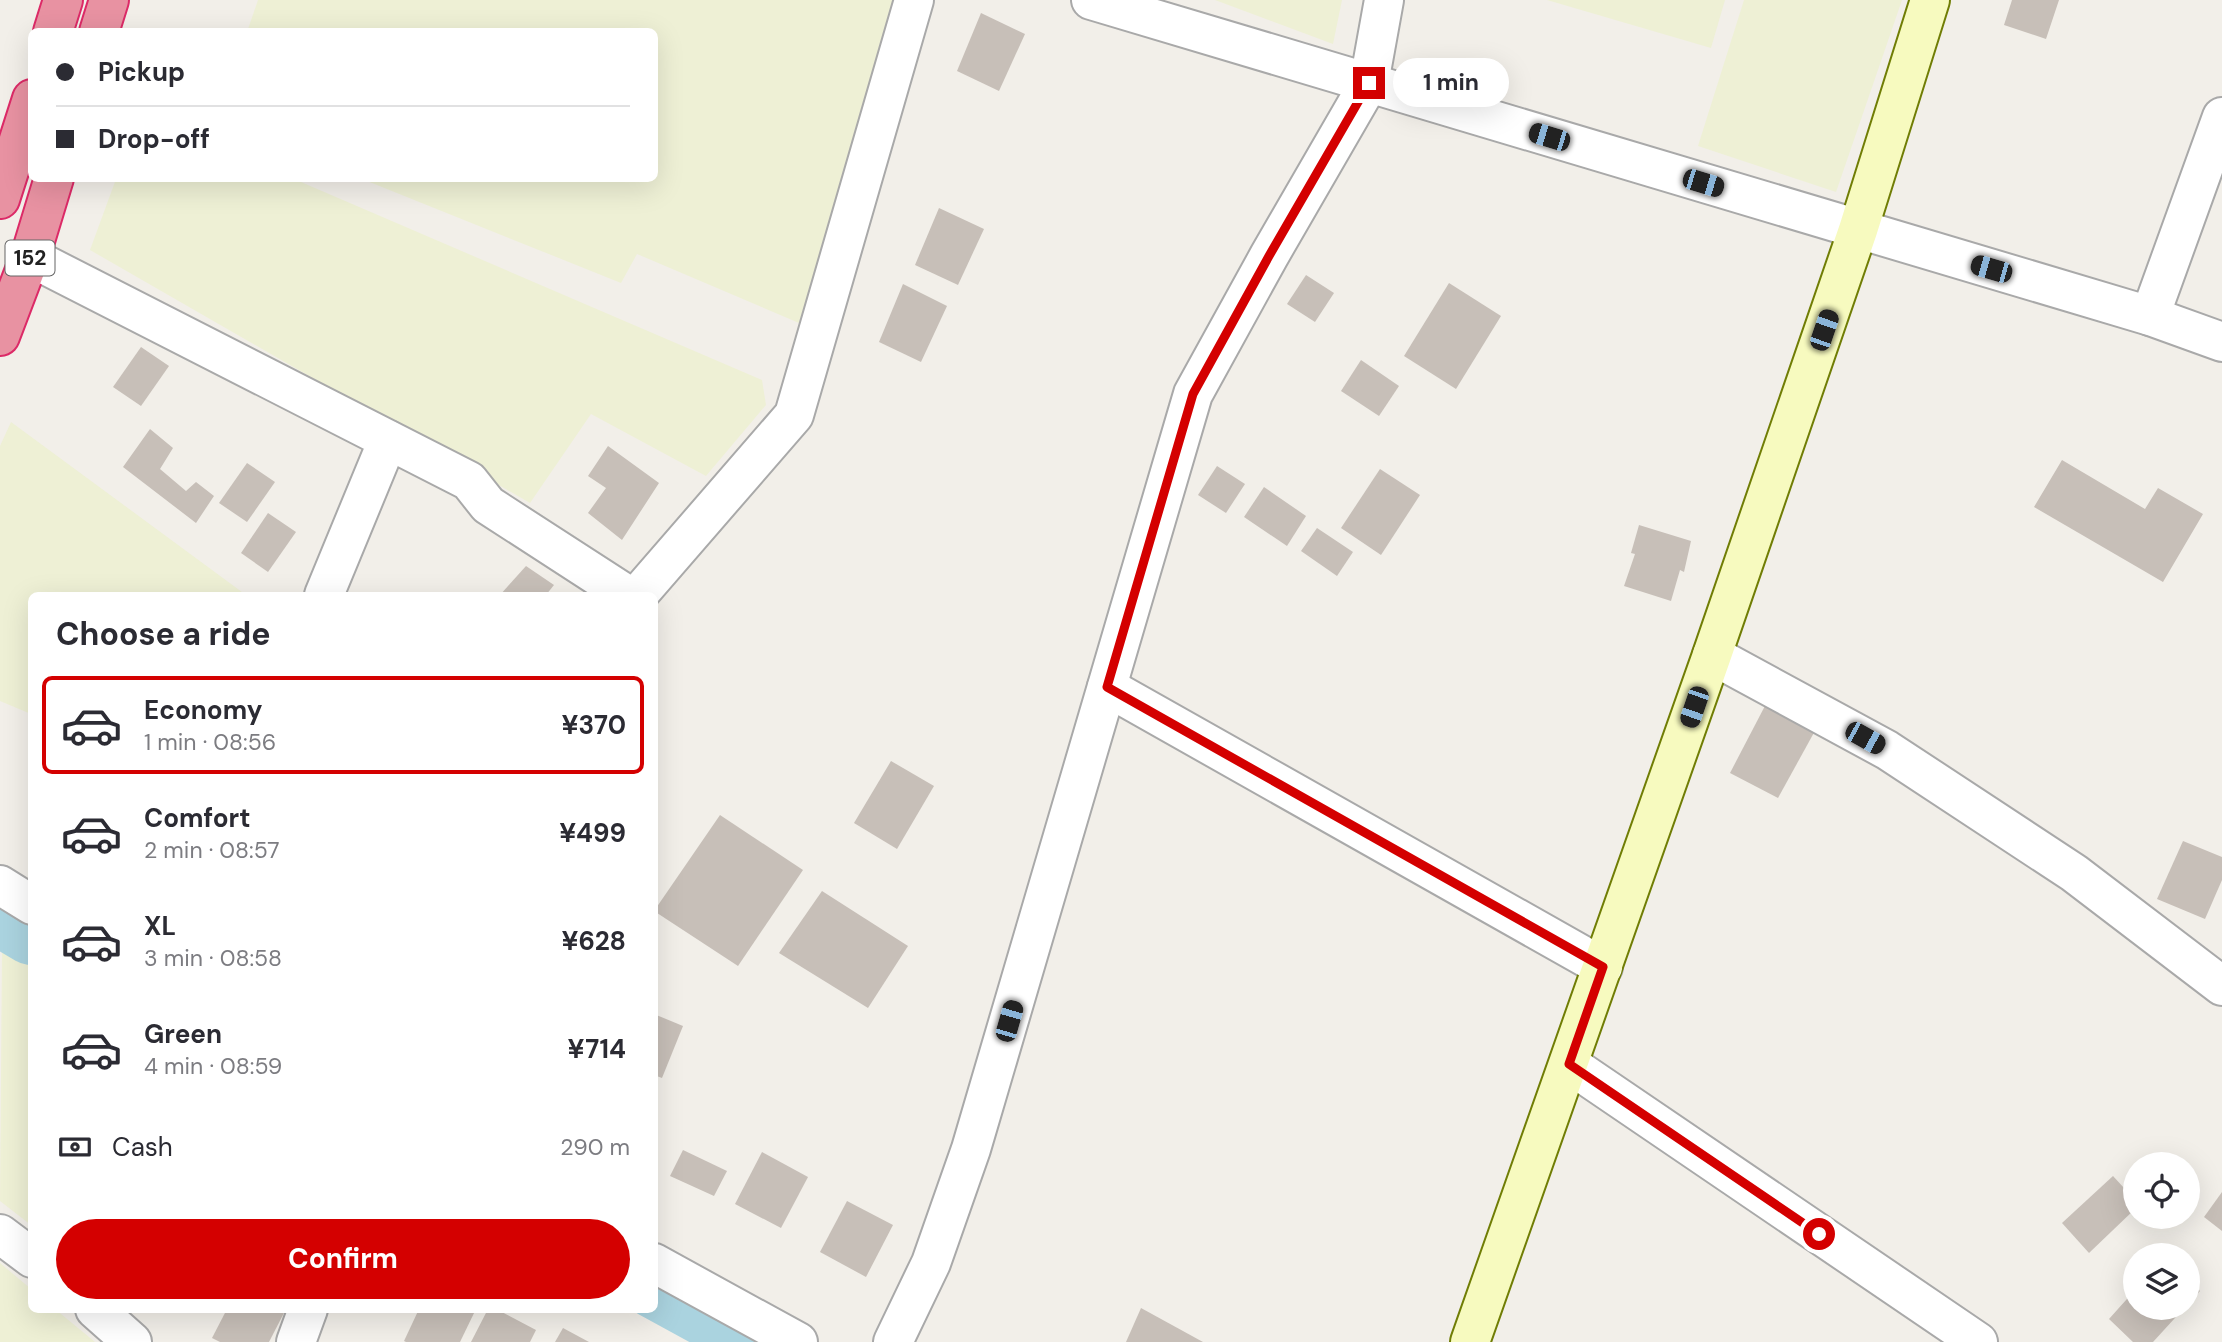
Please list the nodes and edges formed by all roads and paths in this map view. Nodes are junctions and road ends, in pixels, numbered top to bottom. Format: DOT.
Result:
graph roads {
  1 [pos="62,0"];
  2 [pos="109,0"];
  3 [pos="914,0"];
  4 [pos="1091,0"];
  5 [pos="1384,0"];
  6 [pos="1930,0"];
  7 [pos="54,28"];
  8 [pos="100,28"];
  9 [pos="1369,83"];
  10 [pos="28,112"];
  11 [pos="2222,117"];
  12 [pos="53,182"];
  13 [pos="0,199"];
  14 [pos="1858,230"];
  15 [pos="30,257"];
  16 [pos="2150,316"];
  17 [pos="0,336"];
  18 [pos="2222,342"];
  19 [pos="388,440"];
  20 [pos="325,592"];
  21 [pos="622,592"];
  22 [pos="641,592"];
  23 [pos="1712,655"];
  24 [pos="1107,687"];
  25 [pos="0,885"];
  26 [pos="28,902"];
  27 [pos="1603,967"];
  28 [pos="2222,986"];
  29 [pos="1569,1064"];
  30 [pos="0,1234"];
  31 [pos="28,1255"];
  32 [pos="658,1265"];
  33 [pos="99,1313"];
  34 [pos="307,1313"];
  35 [pos="132,1342"];
  36 [pos="296,1342"];
  37 [pos="798,1342"];
  38 [pos="893,1342"];
  39 [pos="1471,1342"];
  40 [pos="1978,1342"];
  1 -- 7 [label="highway"];
  2 -- 8 [label="highway"];
  3 -- 22 [label="street"];
  4 -- 9 [label="street"];
  5 -- 9 [label="street"];
  6 -- 14 [label="street"];
  9 -- 14 [label="street"];
  9 -- 24 [label="street"];
  10 -- 13 [label="highway"];
  11 -- 16 [label="street"];
  12 -- 15 [label="highway, 152"];
  14 -- 16 [label="street"];
  14 -- 23 [label="street"];
  15 -- 17 [label="highway, 152"];
  15 -- 19 [label="street"];
  16 -- 18 [label="street"];
  19 -- 20 [label="street"];
  19 -- 21 [label="street"];
  23 -- 27 [label="street"];
  23 -- 28 [label="street"];
  24 -- 27 [label="street"];
  24 -- 38 [label="street"];
  25 -- 26 [label="street"];
  27 -- 29 [label="street"];
  29 -- 39 [label="street"];
  29 -- 40 [label="street"];
  30 -- 31 [label="street"];
  32 -- 37 [label="street"];
  33 -- 35 [label="street"];
  34 -- 36 [label="street"];
}
